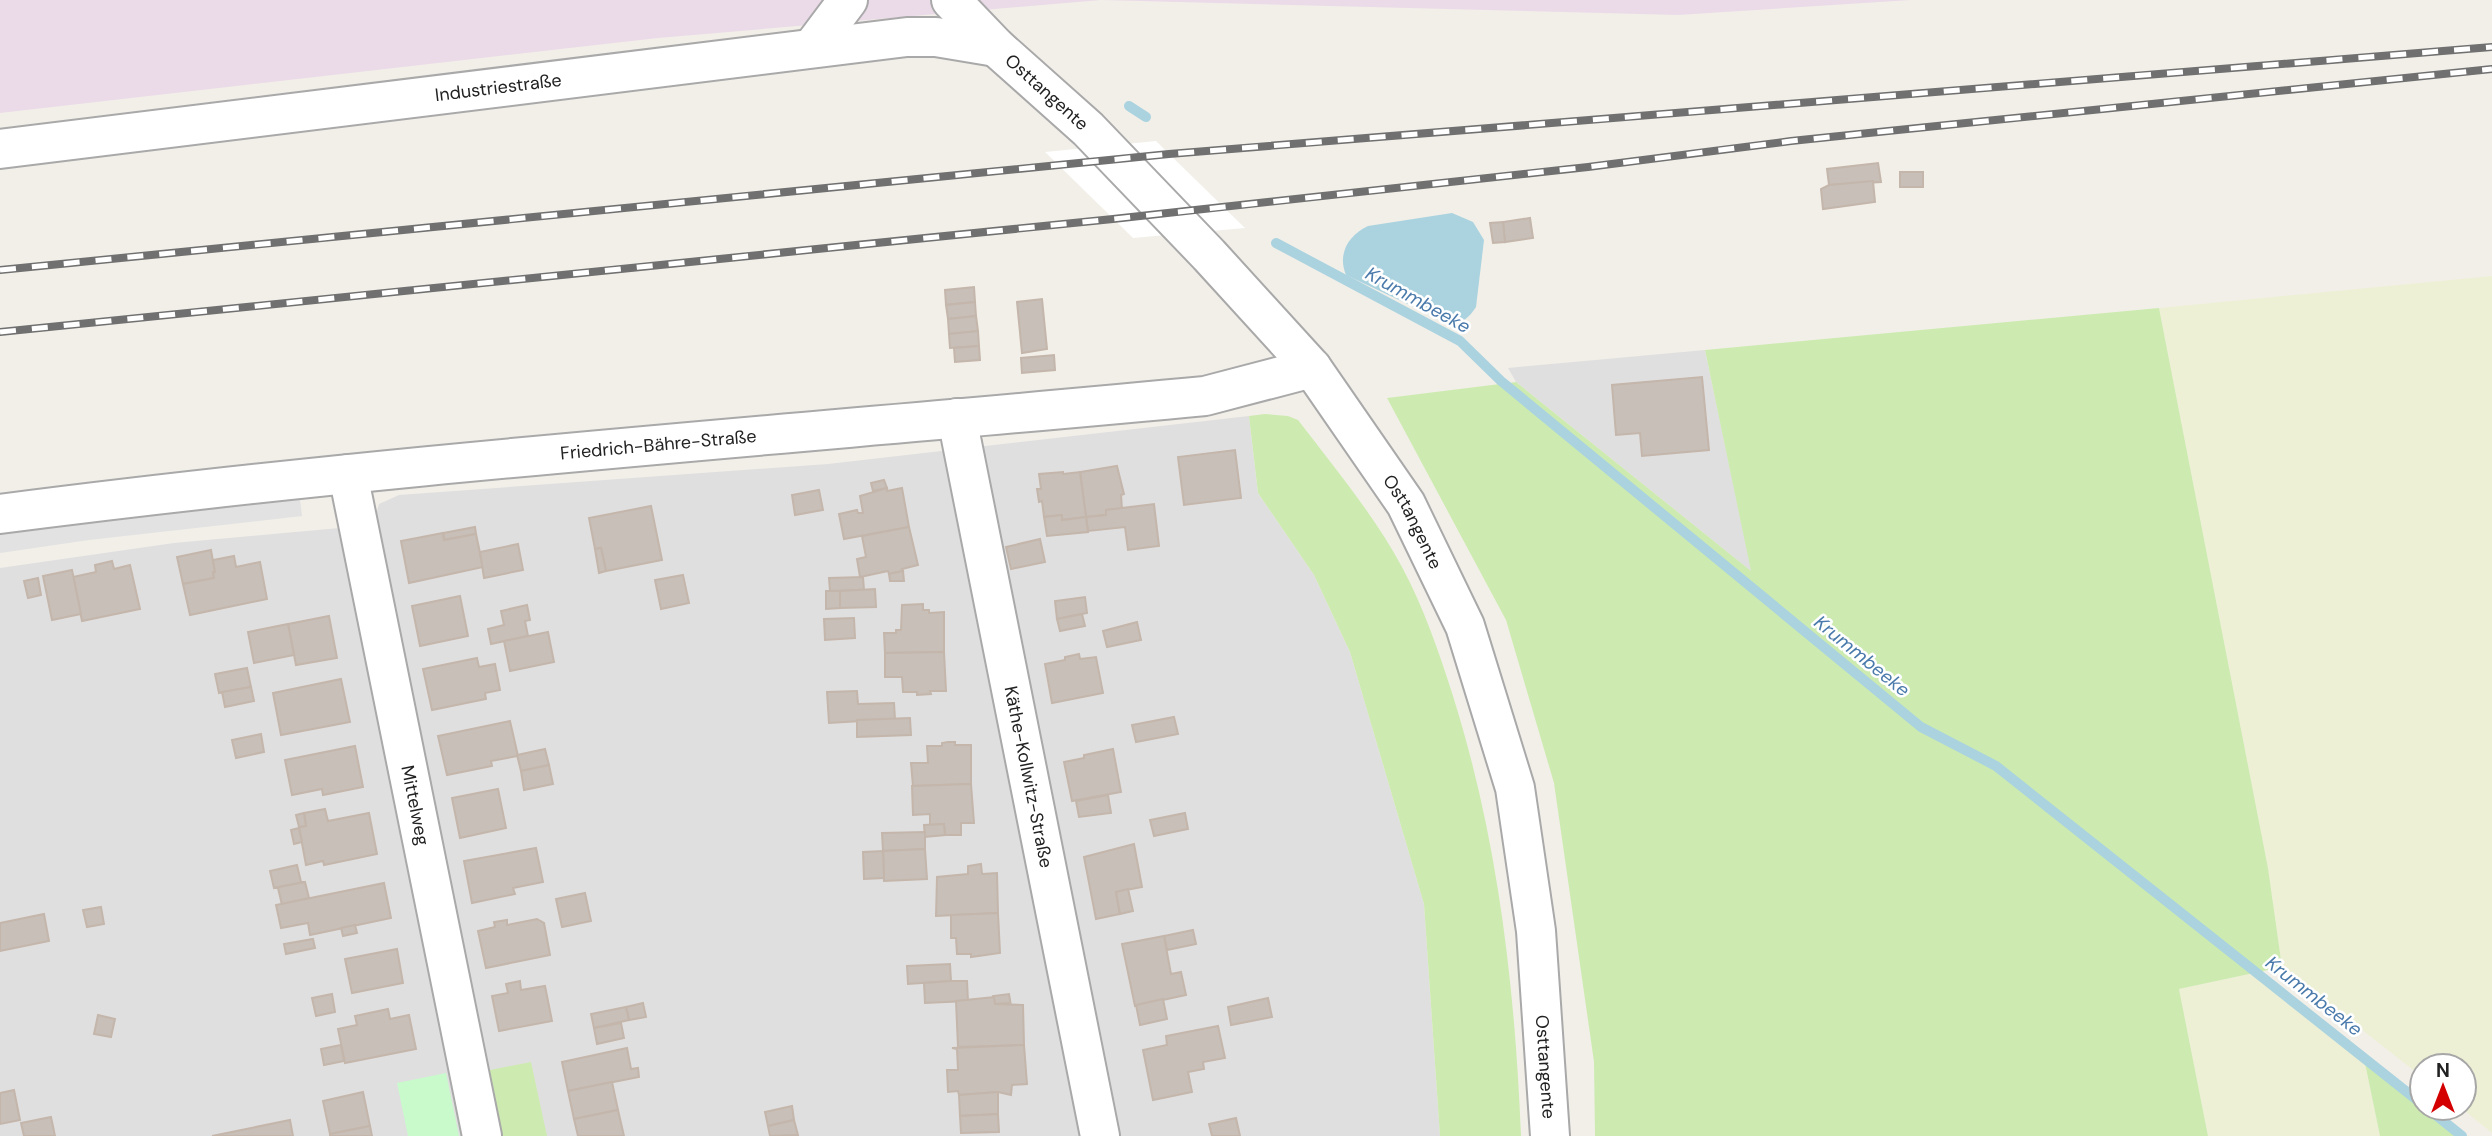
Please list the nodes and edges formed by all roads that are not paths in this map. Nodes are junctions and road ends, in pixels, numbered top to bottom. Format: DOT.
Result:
graph roads {
  1 [pos="848,0"];
  2 [pos="951,0"];
  3 [pos="996,47"];
  4 [pos="812,48"];
  5 [pos="0,149"];
  6 [pos="1312,368"];
  7 [pos="957,418"];
  8 [pos="348,474"];
  9 [pos="0,514"];
  10 [pos="482,1136"];
  11 [pos="1100,1136"];
  12 [pos="1550,1136"];
  1 -- 4 [label="street"];
  2 -- 3 [label="street, Osttangente"];
  3 -- 4 [label="street, Industriestraße"];
  3 -- 6 [label="street, Osttangente"];
  4 -- 5 [label="street, Industriestraße"];
  6 -- 7 [label="street, Friedrich-Bähre-Straße"];
  6 -- 12 [label="street, Osttangente"];
  7 -- 8 [label="street, Friedrich-Bähre-Straße"];
  7 -- 11 [label="street, Käthe-Kollwitz-Straße"];
  8 -- 9 [label="street, Friedrich-Bähre-Straße"];
  8 -- 10 [label="street, Mittelweg"];
}
